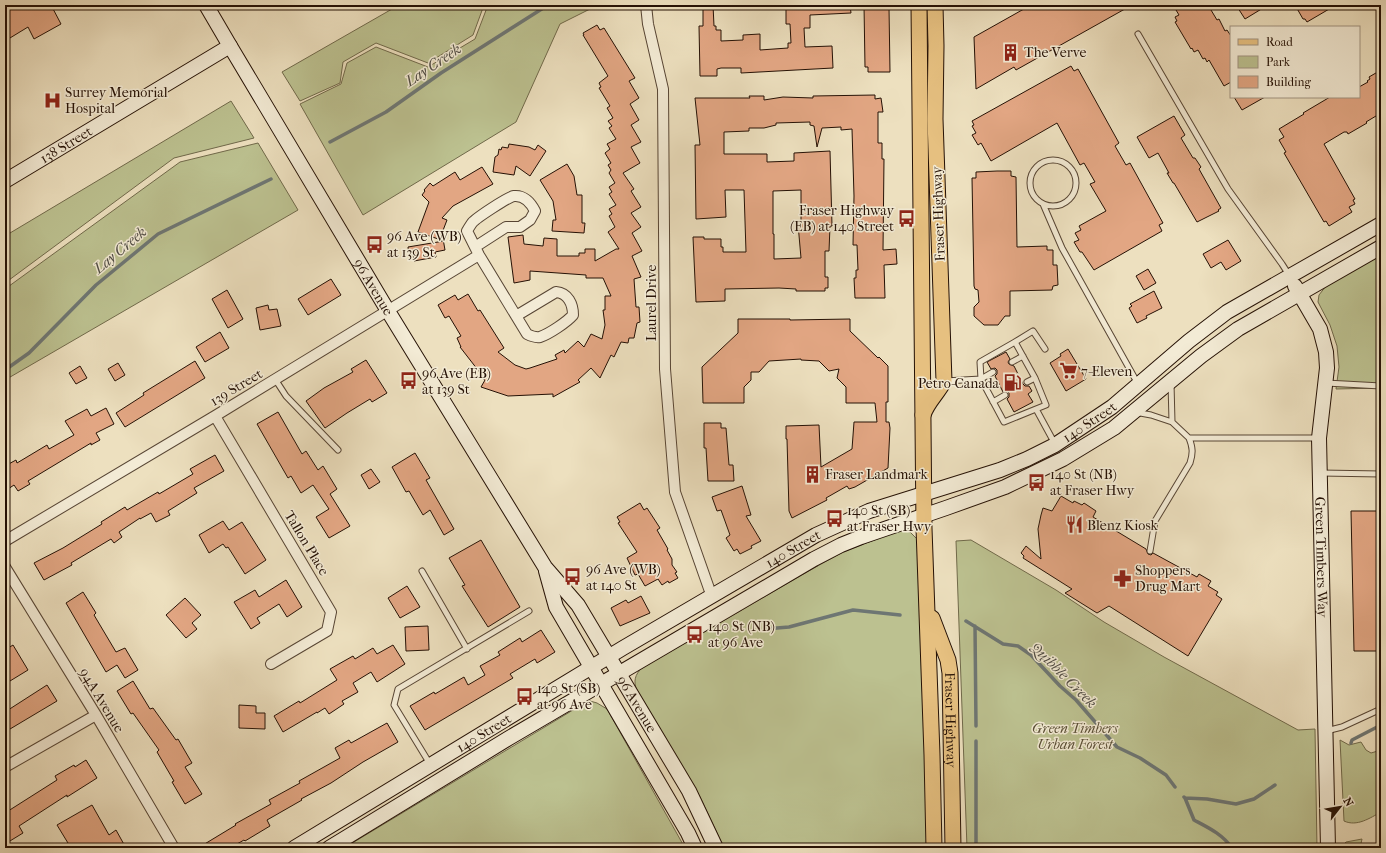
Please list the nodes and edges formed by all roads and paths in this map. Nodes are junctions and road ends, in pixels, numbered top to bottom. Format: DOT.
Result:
graph roads {
  1 [pos="206,5"];
  2 [pos="646,5"];
  3 [pos="919,5"];
  4 [pos="935,5"];
  5 [pos="1138,34"];
  6 [pos="230,46"];
  7 [pos="5,181"];
  8 [pos="1043,204"];
  9 [pos="1381,224"];
  10 [pos="1381,247"];
  11 [pos="477,251"];
  12 [pos="1290,276"];
  13 [pos="1299,293"];
  14 [pos="388,310"];
  15 [pos="516,316"];
  16 [pos="1015,342"];
  17 [pos="1045,350"];
  18 [pos="1023,356"];
  19 [pos="1012,362"];
  20 [pos="993,372"];
  21 [pos="1035,378"];
  22 [pos="275,379"];
  23 [pos="981,379"];
  24 [pos="944,381"];
  25 [pos="1027,382"];
  26 [pos="1171,382"];
  27 [pos="1326,382"];
  28 [pos="1138,384"];
  29 [pos="1381,386"];
  30 [pos="1005,395"];
  31 [pos="993,402"];
  32 [pos="1036,409"];
  33 [pos="1134,412"];
  34 [pos="215,416"];
  35 [pos="923,416"];
  36 [pos="1172,422"];
  37 [pos="1189,438"];
  38 [pos="1319,438"];
  39 [pos="1055,445"];
  40 [pos="338,450"];
  41 [pos="1320,473"];
  42 [pos="1381,474"];
  43 [pos="924,494"];
  44 [pos="924,516"];
  45 [pos="5,541"];
  46 [pos="1150,551"];
  47 [pos="5,567"];
  48 [pos="545,567"];
  49 [pos="422,570"];
  50 [pos="927,595"];
  51 [pos="712,596"];
  52 [pos="530,611"];
  53 [pos="467,649"];
  54 [pos="608,656"];
  55 [pos="270,664"];
  56 [pos="591,666"];
  57 [pos="619,673"];
  58 [pos="601,684"];
  59 [pos="1381,709"];
  60 [pos="96,715"];
  61 [pos="1325,732"];
  62 [pos="430,764"];
  63 [pos="5,768"];
  64 [pos="174,848"];
  65 [pos="294,848"];
  66 [pos="328,848"];
  67 [pos="695,848"];
  68 [pos="716,848"];
  69 [pos="934,848"];
  70 [pos="953,848"];
  71 [pos="1328,848"];
  1 -- 6 [label="main road, 96 Avenue"];
  2 -- 51 [label="street, Laurel Drive"];
  3 -- 35 [label="main road, Fraser Highway"];
  4 -- 24 [label="main road, Fraser Highway"];
  5 -- 12 [label="lane"];
  6 -- 7 [label="main road, 138 Street"];
  6 -- 14 [label="main road, 96 Avenue"];
  8 -- 8 [label="lane"];
  8 -- 28 [label="lane"];
  9 -- 12 [label="main road, 140 Street"];
  10 -- 13 [label="main road, 140 Street"];
  11 -- 11 [label="street, 139 Street"];
  11 -- 14 [label="street, 139 Street"];
  11 -- 15 [label="street, 139 Street"];
  12 -- 13 [label="main road, Green Timbers Way"];
  12 -- 28 [label="main road, 140 Street"];
  13 -- 26 [label="main road, 140 Street"];
  13 -- 27 [label="main road, Green Timbers Way"];
  14 -- 22 [label="street, 139 Street"];
  14 -- 48 [label="main road, 96 Avenue"];
  15 -- 15 [label="street, 139 Street"];
  16 -- 17 [label="lane"];
  16 -- 18 [label="lane"];
  16 -- 23 [label="lane"];
  18 -- 19 [label="lane"];
  18 -- 21 [label="lane"];
  20 -- 23 [label="lane"];
  21 -- 25 [label="lane"];
  21 -- 32 [label="lane"];
  22 -- 34 [label="street, 139 Street"];
  22 -- 40 [label="lane"];
  23 -- 24 [label="lane"];
  23 -- 31 [label="lane"];
  24 -- 35 [label="main road, Fraser Highway"];
  26 -- 33 [label="main road, 140 Street"];
  26 -- 36 [label="lane"];
  27 -- 29 [label="lane"];
  27 -- 38 [label="main road, Green Timbers Way"];
  28 -- 39 [label="main road, 140 Street"];
  30 -- 31 [label="lane"];
  31 -- 32 [label="lane"];
  32 -- 39 [label="lane"];
  33 -- 36 [label="lane"];
  33 -- 44 [label="main road, 140 Street"];
  34 -- 45 [label="street, 139 Street"];
  34 -- 55 [label="street, Tallon Place"];
  35 -- 43 [label="main road, Fraser Highway"];
  36 -- 37 [label="lane"];
  37 -- 38 [label="lane"];
  37 -- 46 [label="lane"];
  38 -- 41 [label="main road, Green Timbers Way"];
  39 -- 43 [label="main road, 140 Street"];
  41 -- 42 [label="lane"];
  41 -- 61 [label="main road, Green Timbers Way"];
  43 -- 44 [label="main road, Fraser Highway"];
  43 -- 51 [label="main road, 140 Street"];
  44 -- 50 [label="main road, Fraser Highway"];
  44 -- 57 [label="main road, 140 Street"];
  47 -- 60 [label="street, 94A Avenue"];
  48 -- 54 [label="main road, 96 Avenue"];
  48 -- 56 [label="main road, 96 Avenue"];
  49 -- 53 [label="lane"];
  50 -- 69 [label="main road, Fraser Highway"];
  50 -- 70 [label="main road, Fraser Highway"];
  51 -- 54 [label="main road, 140 Street"];
  52 -- 53 [label="lane"];
  53 -- 62 [label="lane"];
  54 -- 56 [label="main road, 140 Street"];
  54 -- 57 [label="main road, 96 Avenue"];
  56 -- 58 [label="main road, 96 Avenue"];
  56 -- 62 [label="main road, 140 Street"];
  57 -- 58 [label="main road, 140 Street"];
  57 -- 68 [label="main road, 96 Avenue"];
  58 -- 66 [label="main road, 140 Street"];
  58 -- 67 [label="main road, 96 Avenue"];
  59 -- 61 [label="lane"];
  60 -- 63 [label="street"];
  60 -- 64 [label="street, 94A Avenue"];
  61 -- 71 [label="main road, Green Timbers Way"];
  62 -- 65 [label="main road, 140 Street"];
}
